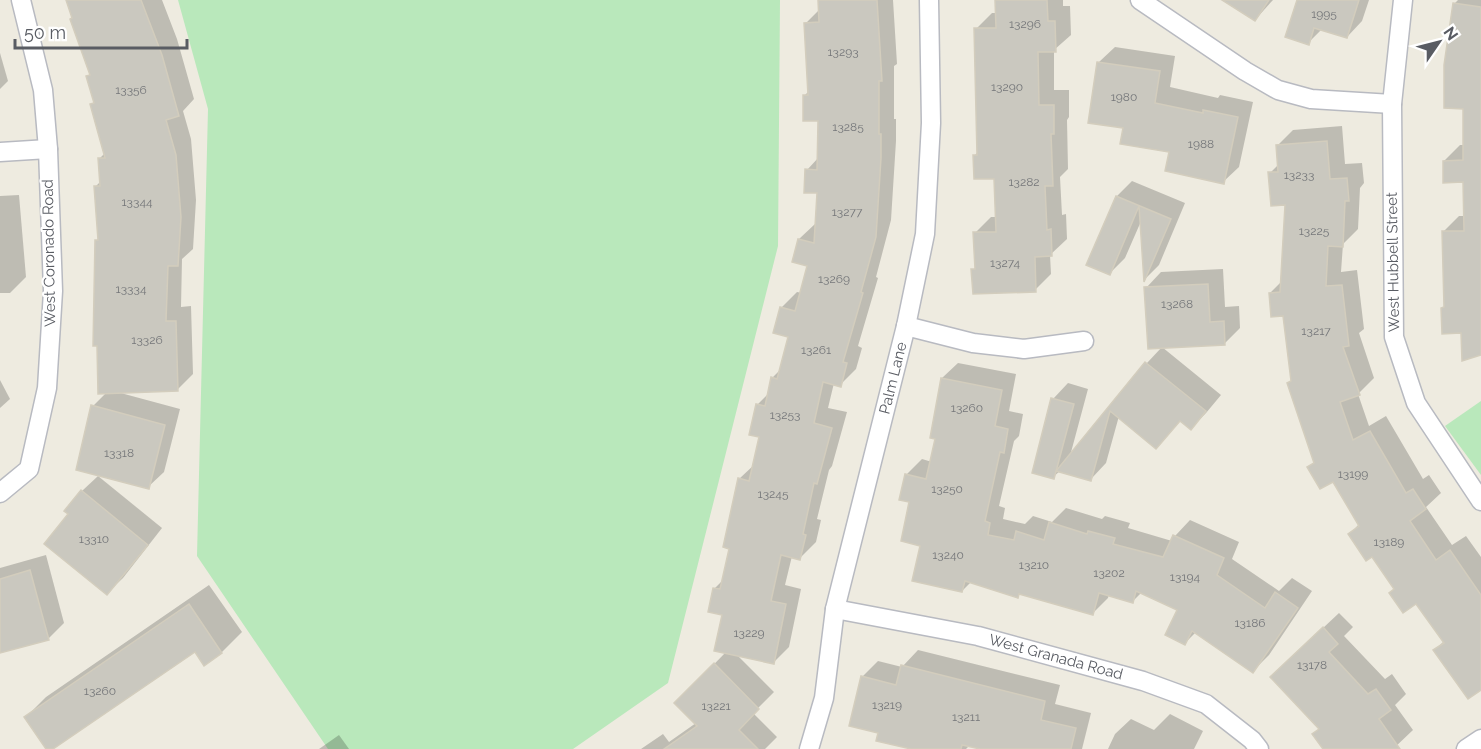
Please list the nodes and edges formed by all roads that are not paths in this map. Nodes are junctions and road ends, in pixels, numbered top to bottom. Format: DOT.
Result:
graph roads {
  1 [pos="21,0"];
  2 [pos="929,0"];
  3 [pos="1140,0"];
  4 [pos="1403,0"];
  5 [pos="1392,104"];
  6 [pos="48,149"];
  7 [pos="0,152"];
  8 [pos="906,326"];
  9 [pos="1084,340"];
  10 [pos="0,493"];
  11 [pos="1481,501"];
  12 [pos="835,609"];
  13 [pos="1481,739"];
  14 [pos="809,749"];
  15 [pos="1259,749"];
  16 [pos="1466,749"];
  1 -- 6 [label="street, West Coronado Road"];
  2 -- 8 [label="street, Palm Lane"];
  3 -- 5 [label="street"];
  4 -- 5 [label="street, West Hubbell Street"];
  5 -- 11 [label="street, West Hubbell Street"];
  6 -- 7 [label="street"];
  6 -- 10 [label="street, West Coronado Road"];
  8 -- 9 [label="street"];
  8 -- 12 [label="street, Palm Lane"];
  12 -- 14 [label="street, Palm Lane"];
  12 -- 15 [label="street, West Granada Road"];
  13 -- 16 [label="street"];
}
